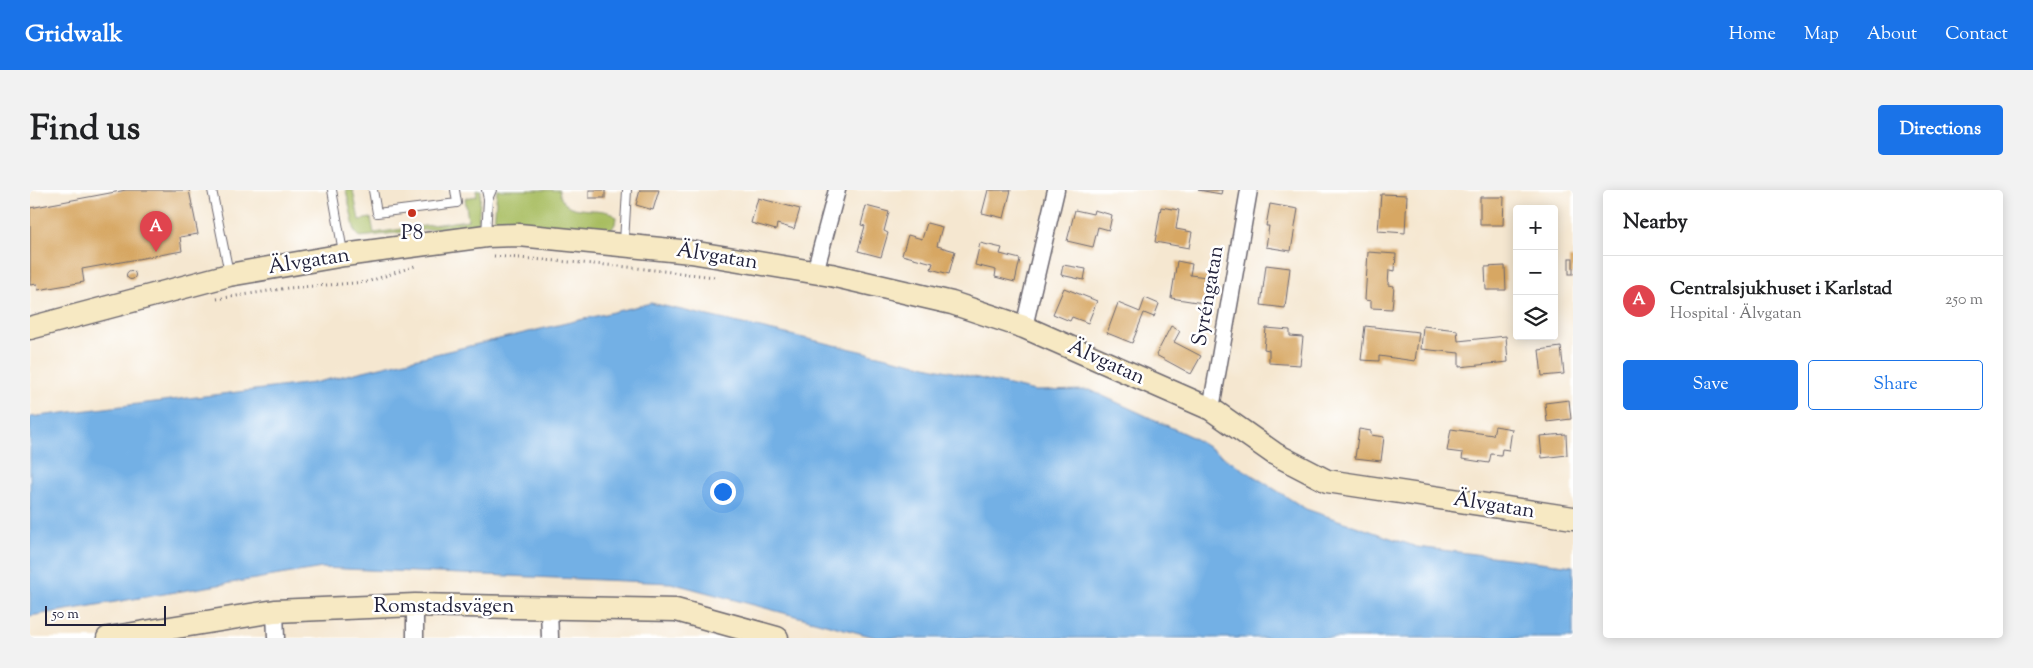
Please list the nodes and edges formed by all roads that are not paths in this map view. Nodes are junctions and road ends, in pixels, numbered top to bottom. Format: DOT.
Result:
graph roads {
  1 [pos="212,190"];
  2 [pos="332,190"];
  3 [pos="372,190"];
  4 [pos="455,190"];
  5 [pos="486,190"];
  6 [pos="492,190"];
  7 [pos="627,190"];
  8 [pos="837,190"];
  9 [pos="1056,190"];
  10 [pos="1249,190"];
  11 [pos="488,199"];
  12 [pos="624,244"];
  13 [pos="485,246"];
  14 [pos="344,255"];
  15 [pos="815,272"];
  16 [pos="229,275"];
  17 [pos="1024,327"];
  18 [pos="30,328"];
  19 [pos="1210,410"];
  20 [pos="1573,518"];
  21 [pos="415,605"];
  22 [pos="549,608"];
  23 [pos="276,611"];
  24 [pos="115,638"];
  25 [pos="276,638"];
  26 [pos="415,638"];
  27 [pos="550,638"];
  28 [pos="778,638"];
  1 -- 16 [label="lane"];
  2 -- 14 [label="lane"];
  3 -- 4 [label="lane"];
  5 -- 11 [label="lane"];
  6 -- 11 [label="lane"];
  7 -- 12 [label="lane"];
  8 -- 15 [label="street"];
  9 -- 17 [label="street"];
  10 -- 19 [label="street, Syréngatan"];
  11 -- 13 [label="lane"];
  12 -- 13 [label="street, Älvgatan"];
  12 -- 15 [label="street, Älvgatan"];
  13 -- 14 [label="street, Älvgatan"];
  14 -- 16 [label="street, Älvgatan"];
  15 -- 17 [label="street, Älvgatan"];
  16 -- 18 [label="street, Älvgatan"];
  17 -- 19 [label="street, Älvgatan"];
  19 -- 20 [label="street, Älvgatan"];
  21 -- 22 [label="street, Romstadsvägen"];
  21 -- 23 [label="street, Romstadsvägen"];
  21 -- 26 [label="street"];
  22 -- 27 [label="street"];
  22 -- 28 [label="street, Romstadsvägen"];
  23 -- 24 [label="street, Romstadsvägen"];
  23 -- 25 [label="street"];
}
